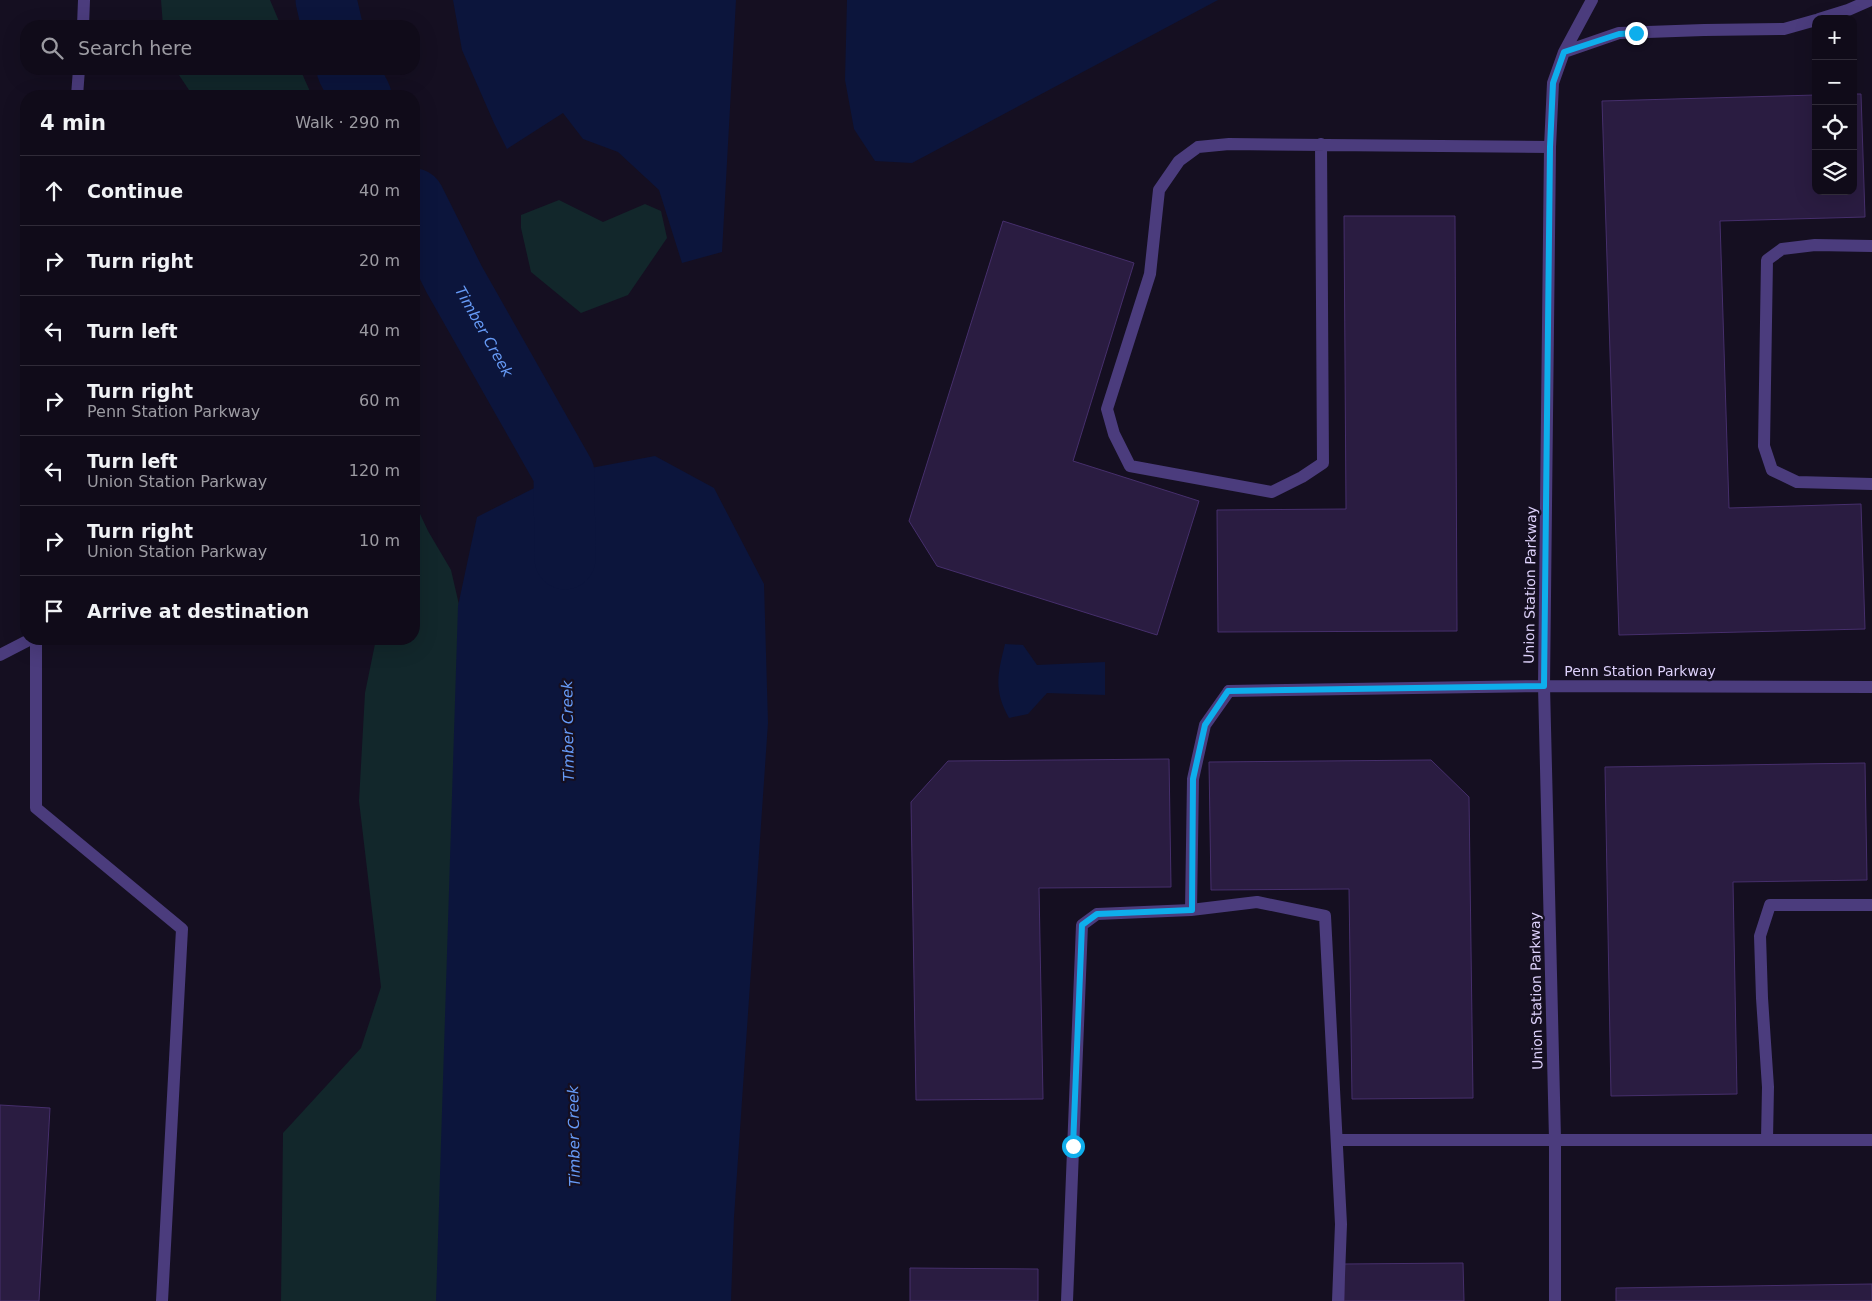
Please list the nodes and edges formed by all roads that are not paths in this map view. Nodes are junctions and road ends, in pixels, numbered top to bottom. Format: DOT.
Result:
graph roads {
  1 [pos="84,0"];
  2 [pos="1592,0"];
  3 [pos="1871,0"];
  4 [pos="1832,15"];
  5 [pos="82,20"];
  6 [pos="1812,21"];
  7 [pos="1564,52"];
  8 [pos="79,75"];
  9 [pos="77,90"];
  10 [pos="1321,144"];
  11 [pos="1550,147"];
  12 [pos="1872,246"];
  13 [pos="1872,484"];
  14 [pos="20,645"];
  15 [pos="36,645"];
  16 [pos="0,655"];
  17 [pos="1544,686"];
  18 [pos="1872,687"];
  19 [pos="1872,905"];
  20 [pos="1192,910"];
  21 [pos="1555,1139"];
  22 [pos="1767,1139"];
  23 [pos="1337,1140"];
  24 [pos="1872,1140"];
  25 [pos="162,1301"];
  26 [pos="1067,1301"];
  27 [pos="1338,1301"];
  28 [pos="1555,1301"];
  1 -- 5 [label="street"];
  2 -- 7 [label="street, Union Station Parkway"];
  3 -- 4 [label="street"];
  6 -- 7 [label="street"];
  7 -- 11 [label="street, Union Station Parkway"];
  8 -- 9 [label="street"];
  10 -- 10 [label="street"];
  10 -- 11 [label="street"];
  11 -- 17 [label="street, Union Station Parkway"];
  12 -- 13 [label="street"];
  14 -- 16 [label="street"];
  15 -- 25 [label="street"];
  17 -- 18 [label="street, Penn Station Parkway"];
  17 -- 20 [label="street, Penn Station Parkway"];
  17 -- 21 [label="street, Union Station Parkway"];
  19 -- 22 [label="street"];
  20 -- 23 [label="street"];
  20 -- 26 [label="street"];
  21 -- 22 [label="street"];
  21 -- 23 [label="street"];
  21 -- 28 [label="street, Union Station Parkway"];
  22 -- 24 [label="street"];
  23 -- 27 [label="street"];
}
